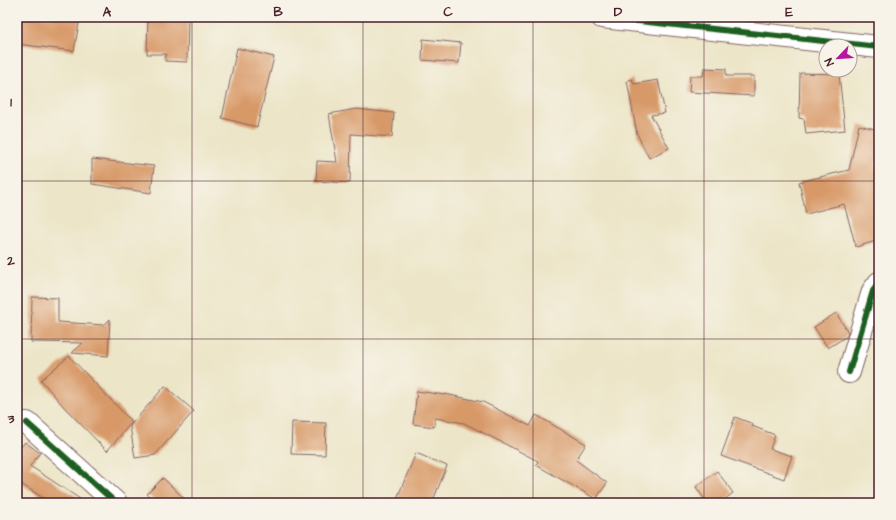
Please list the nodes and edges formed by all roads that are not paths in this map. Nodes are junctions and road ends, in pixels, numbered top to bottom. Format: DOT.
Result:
graph roads {
  1 [pos="602,17"];
  2 [pos="879,47"];
  3 [pos="879,283"];
  4 [pos="849,372"];
  5 [pos="27,423"];
  6 [pos="116,503"];
  1 -- 2 [label="street"];
  3 -- 4 [label="street"];
  5 -- 6 [label="street"];
}
